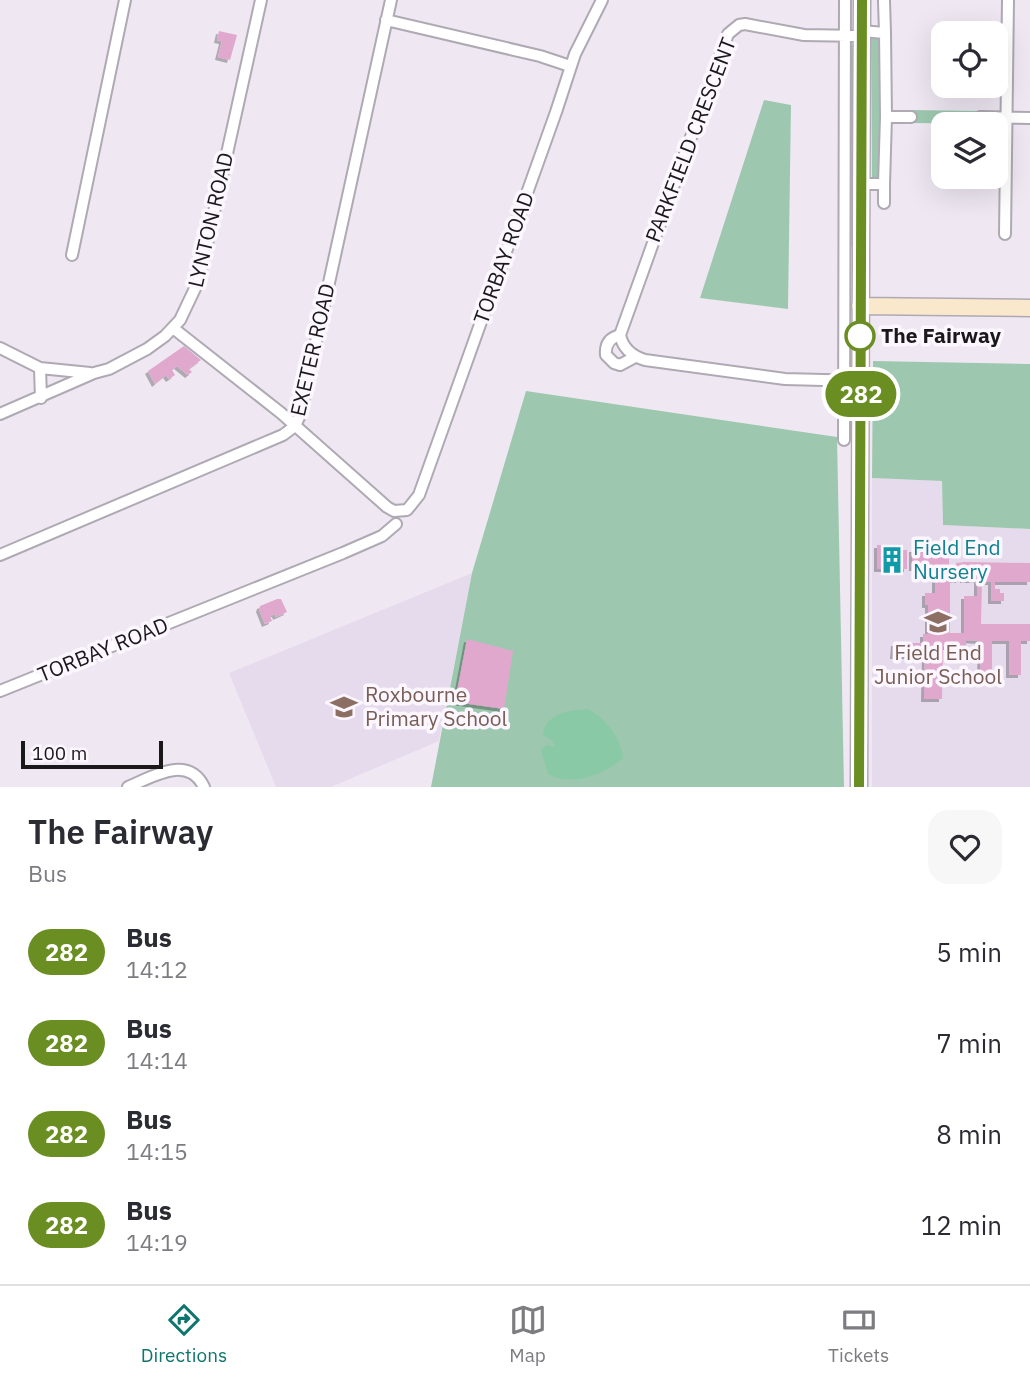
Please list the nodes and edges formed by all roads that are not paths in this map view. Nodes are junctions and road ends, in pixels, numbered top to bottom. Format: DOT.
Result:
graph roads {
  1 [pos="125,0"];
  2 [pos="261,0"];
  3 [pos="391,0"];
  4 [pos="601,0"];
  5 [pos="845,0"];
  6 [pos="862,0"];
  7 [pos="1009,0"];
  8 [pos="884,1"];
  9 [pos="386,20"];
  10 [pos="885,33"];
  11 [pos="856,35"];
  12 [pos="570,66"];
  13 [pos="1007,112"];
  14 [pos="886,117"];
  15 [pos="911,117"];
  16 [pos="1008,118"];
  17 [pos="1030,118"];
  18 [pos="861,184"];
  19 [pos="884,184"];
  20 [pos="1006,189"];
  21 [pos="884,203"];
  22 [pos="1005,234"];
  23 [pos="72,255"];
  24 [pos="860,306"];
  25 [pos="1030,308"];
  26 [pos="173,328"];
  27 [pos="620,335"];
  28 [pos="0,348"];
  29 [pos="635,357"];
  30 [pos="40,368"];
  31 [pos="94,373"];
  32 [pos="844,381"];
  33 [pos="861,381"];
  34 [pos="41,398"];
  35 [pos="0,414"];
  36 [pos="295,426"];
  37 [pos="844,440"];
  38 [pos="396,524"];
  39 [pos="0,555"];
  40 [pos="0,691"];
  41 [pos="128,787"];
  42 [pos="204,787"];
  43 [pos="859,787"];
  1 -- 23 [label="street"];
  2 -- 26 [label="street, LYNTON ROAD"];
  3 -- 9 [label="street, EXETER ROAD"];
  4 -- 12 [label="street, TORBAY ROAD"];
  5 -- 11 [label="street"];
  6 -- 11 [label="street"];
  7 -- 13 [label="street"];
  8 -- 10 [label="street"];
  9 -- 12 [label="street"];
  9 -- 36 [label="street, EXETER ROAD"];
  10 -- 11 [label="street, PARKFIELD CRESCENT"];
  10 -- 14 [label="street"];
  11 -- 18 [label="street"];
  11 -- 27 [label="street, PARKFIELD CRESCENT"];
  11 -- 32 [label="street"];
  12 -- 36 [label="street, TORBAY ROAD"];
  14 -- 15 [label="street"];
  14 -- 19 [label="street"];
  16 -- 17 [label="street"];
  18 -- 19 [label="street"];
  18 -- 24 [label="street"];
  19 -- 21 [label="street"];
  20 -- 22 [label="street"];
  24 -- 25 [label="street"];
  24 -- 33 [label="street"];
  26 -- 31 [label="street, LYNTON ROAD"];
  26 -- 36 [label="street"];
  27 -- 29 [label="street"];
  27 -- 29 [label="street, PARKFIELD CRESCENT"];
  28 -- 30 [label="street"];
  29 -- 32 [label="street, PARKFIELD CRESCENT"];
  30 -- 31 [label="street"];
  30 -- 34 [label="street"];
  31 -- 34 [label="street, LYNTON ROAD"];
  32 -- 33 [label="street, PARKFIELD CRESCENT"];
  32 -- 37 [label="street"];
  33 -- 43 [label="street"];
  34 -- 35 [label="street, LYNTON ROAD"];
  36 -- 39 [label="street, EXETER ROAD"];
  38 -- 40 [label="street, TORBAY ROAD"];
  41 -- 42 [label="street"];
}
